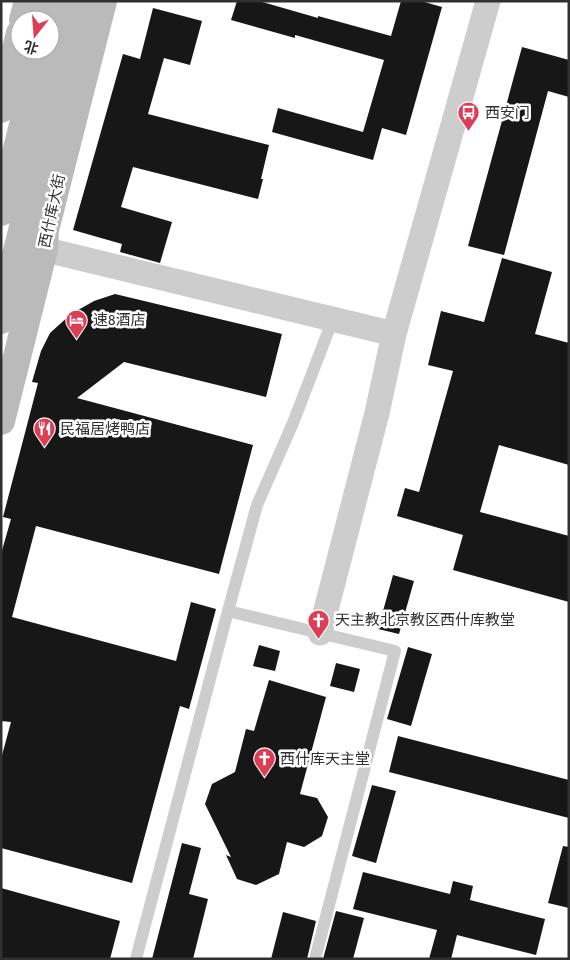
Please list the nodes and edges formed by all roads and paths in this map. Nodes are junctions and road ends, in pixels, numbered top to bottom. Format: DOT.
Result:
graph roads {
  1 [pos="80,1"];
  2 [pos="103,1"];
  3 [pos="488,1"];
  4 [pos="13,60"];
  5 [pos="39,60"];
  6 [pos="1,109"];
  7 [pos="1,212"];
  8 [pos="31,246"];
  9 [pos="333,319"];
  10 [pos="1,320"];
  11 [pos="394,334"];
  12 [pos="1,421"];
  13 [pos="228,610"];
  14 [pos="320,633"];
  15 [pos="136,959"];
  16 [pos="315,959"];
  1 -- 8 [label="street, 西什库大街"];
  2 -- 8 [label="street, 西什库大街"];
  3 -- 11 [label="street"];
  4 -- 6 [label="street"];
  5 -- 7 [label="street"];
  8 -- 9 [label="street"];
  8 -- 10 [label="street, 西什库大街"];
  8 -- 12 [label="street, 西什库大街"];
  9 -- 11 [label="street"];
  9 -- 13 [label="lane"];
  11 -- 14 [label="street"];
  13 -- 14 [label="lane"];
  13 -- 15 [label="lane"];
  14 -- 16 [label="lane"];
}
